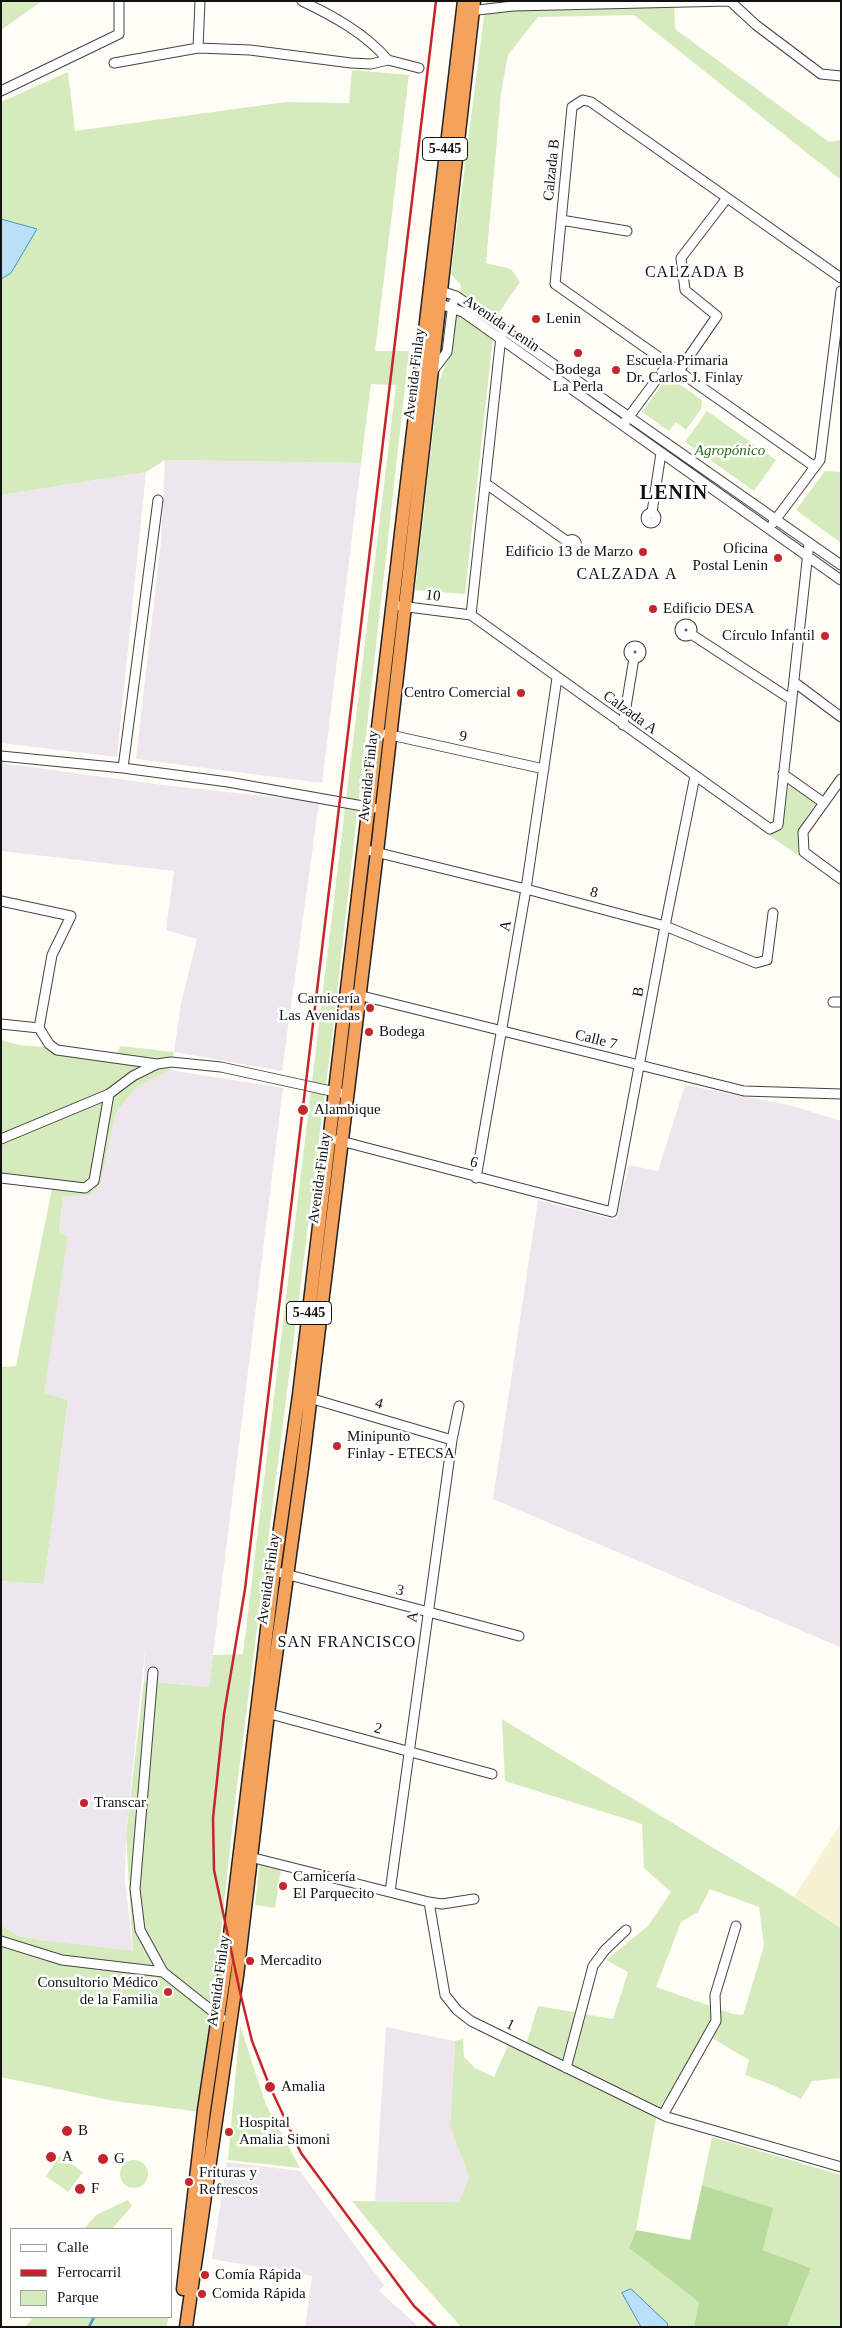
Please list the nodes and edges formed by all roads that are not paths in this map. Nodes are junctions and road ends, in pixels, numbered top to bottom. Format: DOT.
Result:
graph roads {
  1 [pos="119,1"];
  2 [pos="200,1"];
  3 [pos="302,1"];
  4 [pos="730,1"];
  5 [pos="468,6"];
  6 [pos="198,48"];
  7 [pos="388,60"];
  8 [pos="114,63"];
  9 [pos="419,68"];
  10 [pos="841,76"];
  11 [pos="1,92"];
  12 [pos="727,198"];
  13 [pos="561,220"];
  14 [pos="627,232"];
  15 [pos="841,278"];
  16 [pos="841,291"];
  17 [pos="441,297"];
  18 [pos="452,308"];
  19 [pos="502,328"];
  20 [pos="501,340"];
  21 [pos="668,364"];
  22 [pos="679,371"];
  23 [pos="432,373"];
  24 [pos="628,417"];
  25 [pos="622,426"];
  26 [pos="660,453"];
  27 [pos="815,467"];
  28 [pos="485,483"];
  29 [pos="158,500"];
  30 [pos="652,512"];
  31 [pos="776,519"];
  32 [pos="768,530"];
  33 [pos="568,542"];
  34 [pos="809,543"];
  35 [pos="808,557"];
  36 [pos="841,565"];
  37 [pos="841,580"];
  38 [pos="391,606"];
  39 [pos="405,607"];
  40 [pos="471,615"];
  41 [pos="691,634"];
  42 [pos="634,658"];
  43 [pos="558,678"];
  44 [pos="794,682"];
  45 [pos="792,700"];
  46 [pos="841,716"];
  47 [pos="623,725"];
  48 [pos="376,732"];
  49 [pos="390,735"];
  50 [pos="1,756"];
  51 [pos="123,768"];
  52 [pos="544,769"];
  53 [pos="783,774"];
  54 [pos="696,776"];
  55 [pos="841,779"];
  56 [pos="824,803"];
  57 [pos="368,807"];
  58 [pos="382,809"];
  59 [pos="364,849"];
  60 [pos="377,852"];
  61 [pos="841,879"];
  62 [pos="526,889"];
  63 [pos="1,901"];
  64 [pos="774,913"];
  65 [pos="665,926"];
  66 [pos="353,993"];
  67 [pos="1,1024"];
  68 [pos="39,1028"];
  69 [pos="502,1031"];
  70 [pos="157,1064"];
  71 [pos="640,1065"];
  72 [pos="341,1093"];
  73 [pos="110,1094"];
  74 [pos="841,1094"];
  75 [pos="336,1139"];
  76 [pos="1,1140"];
  77 [pos="1,1178"];
  78 [pos="476,1178"];
  79 [pos="612,1212"];
  80 [pos="304,1397"];
  81 [pos="458,1406"];
  82 [pos="452,1440"];
  83 [pos="280,1572"];
  84 [pos="428,1613"];
  85 [pos="520,1636"];
  86 [pos="153,1672"];
  87 [pos="262,1712"];
  88 [pos="409,1752"];
  89 [pos="492,1774"];
  90 [pos="245,1856"];
  91 [pos="390,1892"];
  92 [pos="474,1899"];
  93 [pos="429,1902"];
  94 [pos="736,1926"];
  95 [pos="626,1930"];
  96 [pos="1,1941"];
  97 [pos="164,1972"];
  98 [pos="218,2016"];
  99 [pos="229,2024"];
  100 [pos="566,2068"];
  101 [pos="662,2115"];
  102 [pos="841,2167"];
  103 [pos="177,2327"];
  104 [pos="186,2327"];
  1 -- 11 [label="street"];
  2 -- 6 [label="street"];
  3 -- 7 [label="street"];
  4 -- 5 [label="street"];
  4 -- 10 [label="street"];
  5 -- 17 [label="highway, Avenida Finlay / 5-445"];
  6 -- 7 [label="street"];
  6 -- 8 [label="street"];
  7 -- 9 [label="street"];
  12 -- 13 [label="street, Calzada B"];
  12 -- 15 [label="street, Calzada B"];
  12 -- 22 [label="street"];
  13 -- 14 [label="street"];
  13 -- 21 [label="street, Calzada B"];
  16 -- 27 [label="street"];
  17 -- 18 [label="street, Avenida Lenin"];
  17 -- 19 [label="street, Avenida Lenin"];
  17 -- 23 [label="highway, Avenida Finlay / 5-445"];
  17 -- 38 [label="highway, Avenida Finlay / 5-445"];
  18 -- 20 [label="street, Avenida Lenin"];
  18 -- 23 [label="street"];
  19 -- 20 [label="street"];
  19 -- 24 [label="street, Avenida Lenin"];
  20 -- 25 [label="street, Avenida Lenin"];
  20 -- 28 [label="street"];
  21 -- 22 [label="street, Calzada B"];
  21 -- 24 [label="street"];
  22 -- 27 [label="street, Calzada B"];
  23 -- 39 [label="highway, Avenida Finlay / 5-445"];
  24 -- 25 [label="street"];
  24 -- 31 [label="street, Avenida Lenin"];
  25 -- 26 [label="street, Avenida Lenin"];
  26 -- 30 [label="street"];
  26 -- 32 [label="street, Avenida Lenin"];
  27 -- 31 [label="street"];
  28 -- 33 [label="street"];
  28 -- 40 [label="street"];
  29 -- 51 [label="street"];
  31 -- 32 [label="street"];
  31 -- 34 [label="street, Avenida Lenin"];
  32 -- 35 [label="street, Avenida Lenin"];
  34 -- 35 [label="street, Calzada A"];
  34 -- 36 [label="street, Avenida Lenin"];
  35 -- 37 [label="street, Avenida Lenin"];
  35 -- 44 [label="street, Calzada A"];
  38 -- 39 [label="street, 10"];
  38 -- 48 [label="highway, Avenida Finlay / 5-445"];
  39 -- 40 [label="street, 10"];
  39 -- 49 [label="highway, Avenida Finlay / 5-445"];
  40 -- 43 [label="street, Calzada A"];
  41 -- 45 [label="street"];
  42 -- 47 [label="street"];
  43 -- 47 [label="street, Calzada A"];
  43 -- 52 [label="street, A"];
  44 -- 45 [label="street, Calzada A"];
  44 -- 46 [label="street"];
  45 -- 53 [label="street, Calzada A"];
  47 -- 54 [label="street, Calzada A"];
  48 -- 49 [label="street, 9"];
  48 -- 57 [label="highway, Avenida Finlay / 5-445"];
  49 -- 52 [label="street, 9"];
  49 -- 58 [label="highway, Avenida Finlay / 5-445"];
  50 -- 51 [label="street"];
  51 -- 57 [label="street"];
  52 -- 62 [label="street, A"];
  53 -- 54 [label="street, Calzada A"];
  53 -- 56 [label="street"];
  54 -- 65 [label="street, B"];
  55 -- 56 [label="street"];
  56 -- 61 [label="street"];
  57 -- 58 [label="street"];
  57 -- 59 [label="highway, Avenida Finlay / 5-445"];
  58 -- 60 [label="highway, Avenida Finlay / 5-445"];
  59 -- 60 [label="street, 8"];
  59 -- 66 [label="highway, Avenida Finlay / 5-445"];
  60 -- 62 [label="street, 8"];
  60 -- 66 [label="highway, Avenida Finlay / 5-445"];
  62 -- 65 [label="street, 8"];
  62 -- 69 [label="street, A"];
  63 -- 68 [label="street"];
  64 -- 65 [label="street, 8"];
  65 -- 71 [label="street, B"];
  66 -- 69 [label="street, Calle 7"];
  66 -- 72 [label="highway, Avenida Finlay / 5-445"];
  67 -- 68 [label="street"];
  68 -- 70 [label="street"];
  69 -- 71 [label="street, Calle 7"];
  69 -- 78 [label="street, A"];
  70 -- 72 [label="street"];
  70 -- 73 [label="street"];
  71 -- 74 [label="street, Calle 7"];
  71 -- 79 [label="street, B"];
  72 -- 75 [label="highway, Avenida Finlay / 5-445"];
  73 -- 76 [label="street"];
  73 -- 77 [label="street"];
  75 -- 78 [label="street, 6"];
  75 -- 80 [label="highway, Avenida Finlay / 5-445"];
  78 -- 79 [label="street, 6"];
  80 -- 82 [label="street, 4"];
  80 -- 83 [label="highway, Avenida Finlay / 5-445"];
  81 -- 82 [label="street, A"];
  82 -- 84 [label="street, A"];
  83 -- 84 [label="street, 3"];
  83 -- 87 [label="highway, Avenida Finlay / 5-445"];
  84 -- 85 [label="street, 3"];
  84 -- 88 [label="street, A"];
  86 -- 97 [label="street"];
  87 -- 88 [label="street, 2"];
  87 -- 90 [label="highway, Avenida Finlay / 5-445"];
  88 -- 89 [label="street, 2"];
  88 -- 91 [label="street, A"];
  90 -- 91 [label="street"];
  90 -- 98 [label="highway, Avenida Finlay / 5-445"];
  90 -- 99 [label="highway, Avenida Finlay / 5-445"];
  91 -- 93 [label="street"];
  92 -- 93 [label="street"];
  93 -- 100 [label="street, 1"];
  94 -- 101 [label="street"];
  95 -- 100 [label="street"];
  96 -- 97 [label="street"];
  97 -- 98 [label="street"];
  98 -- 99 [label="street"];
  98 -- 103 [label="highway, Avenida Finlay / 5-445"];
  99 -- 104 [label="highway, Avenida Finlay / 5-445"];
  100 -- 101 [label="street, 1"];
  101 -- 102 [label="street, 1"];
}
